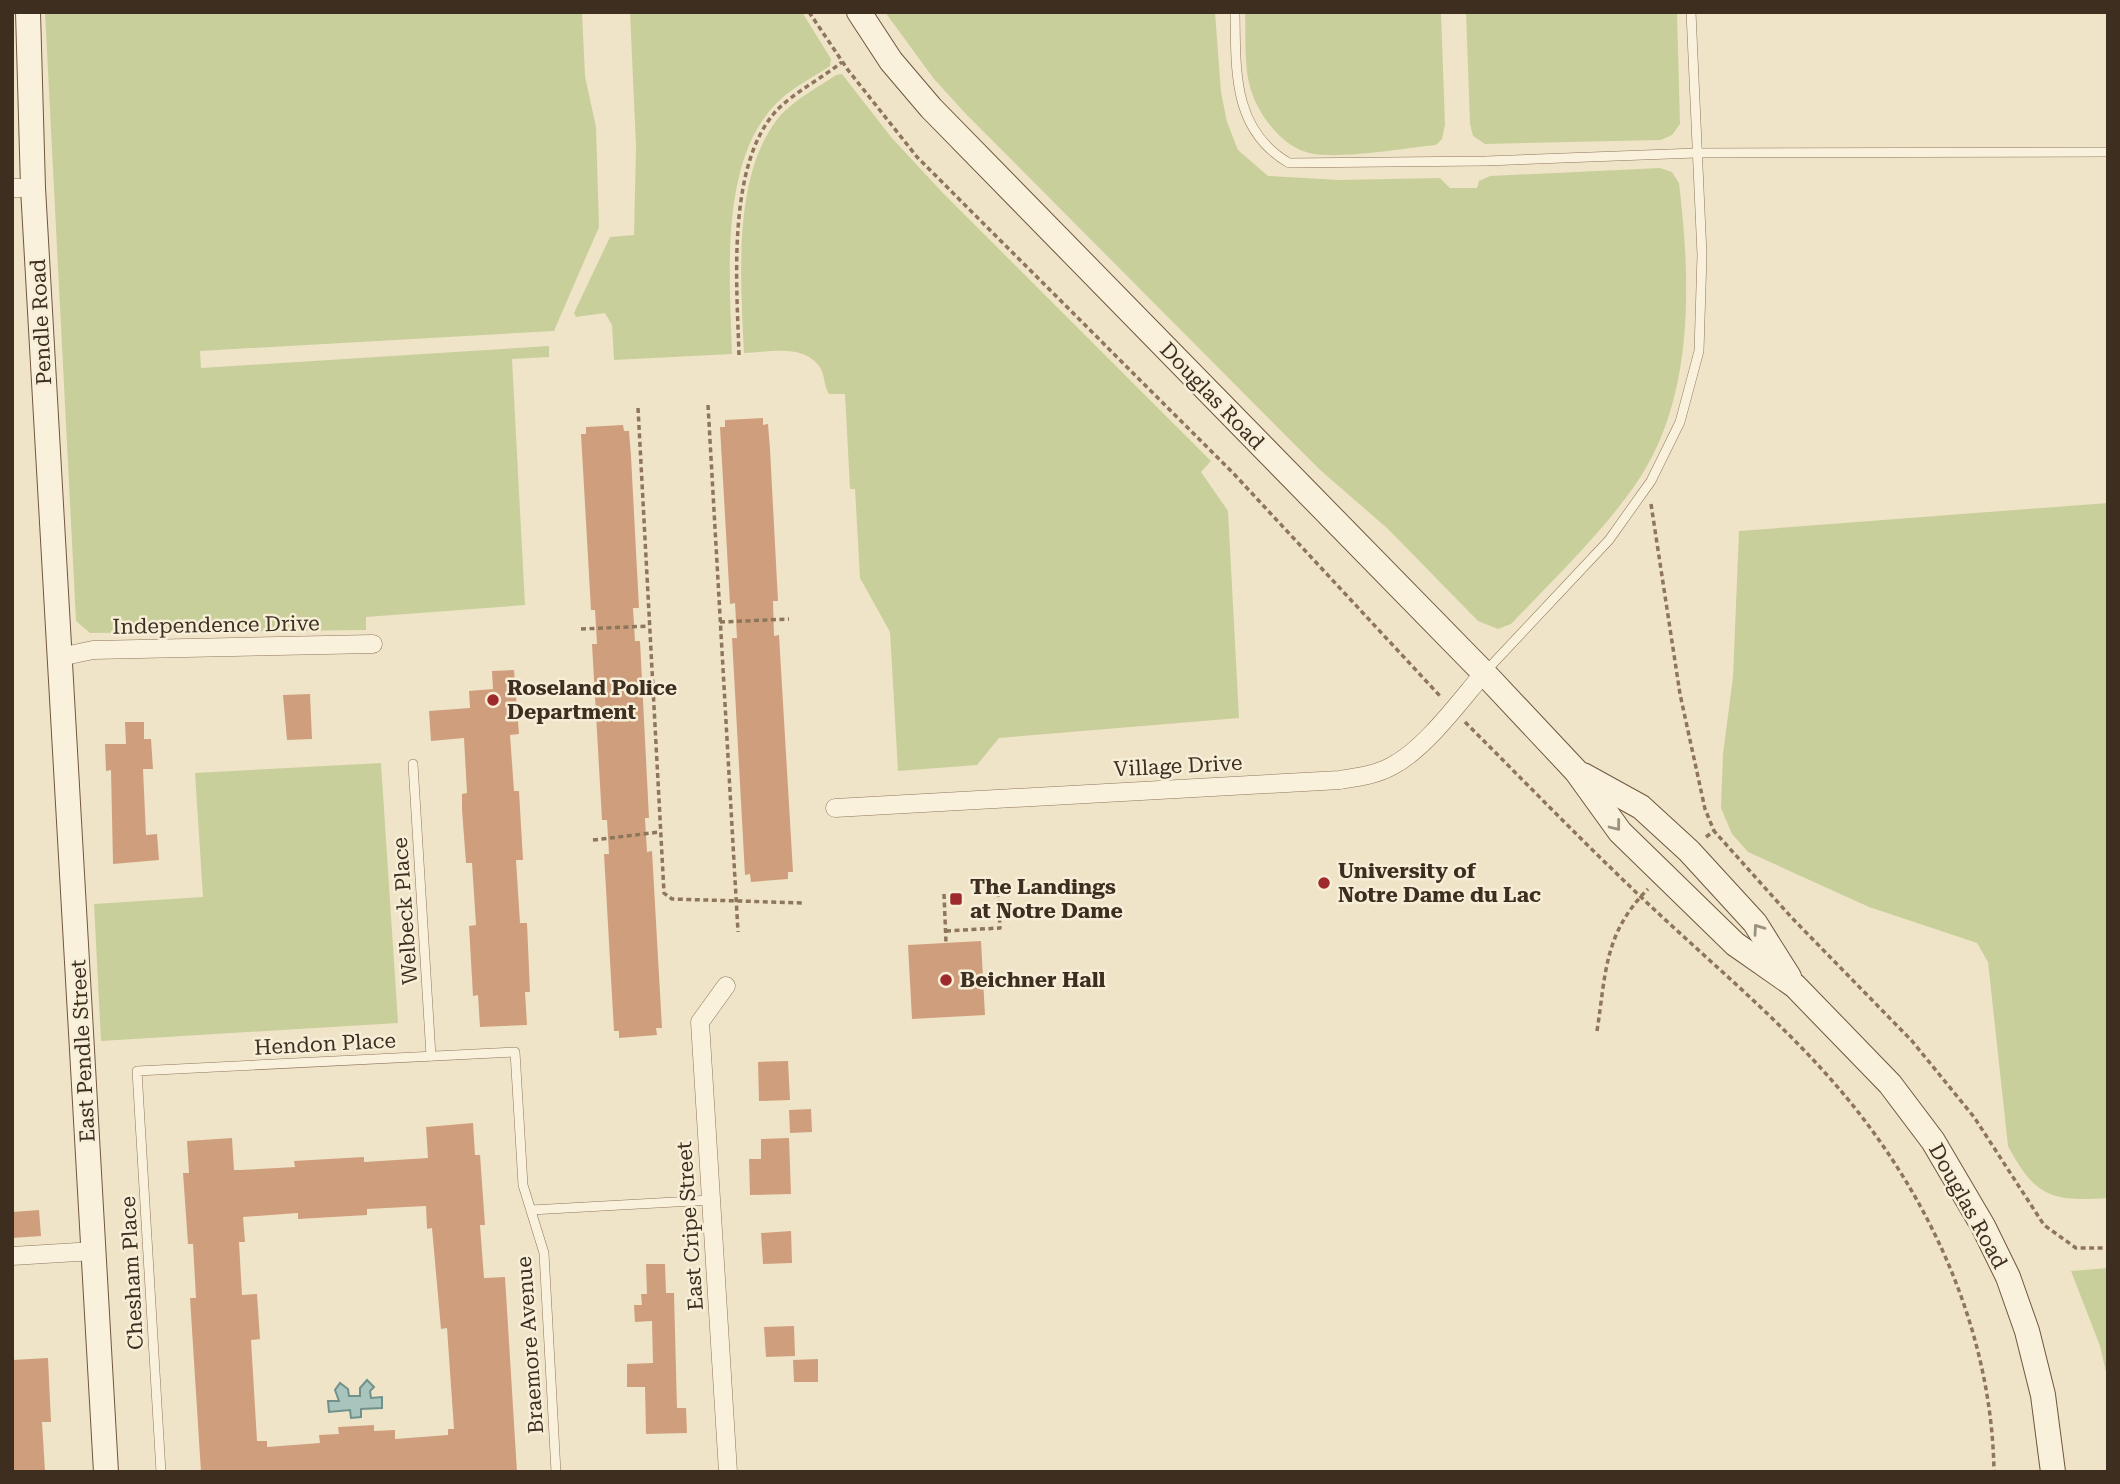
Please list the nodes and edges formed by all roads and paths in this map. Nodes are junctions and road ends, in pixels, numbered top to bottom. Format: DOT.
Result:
graph roads {
  1 [pos="28,12"];
  2 [pos="809,12"];
  3 [pos="859,12"];
  4 [pos="1234,12"];
  5 [pos="1691,12"];
  6 [pos="842,62"];
  7 [pos="2108,152"];
  8 [pos="1696,153"];
  9 [pos="23,188"];
  10 [pos="739,355"];
  11 [pos="708,405"];
  12 [pos="638,408"];
  13 [pos="1648,486"];
  14 [pos="789,619"];
  15 [pos="720,622"];
  16 [pos="650,625"];
  17 [pos="581,629"];
  18 [pos="59,631"];
  19 [pos="373,644"];
  20 [pos="60,657"];
  21 [pos="1484,673"];
  22 [pos="1452,709"];
  23 [pos="413,764"];
  24 [pos="1576,771"];
  25 [pos="835,808"];
  26 [pos="1714,831"];
  27 [pos="661,832"];
  28 [pos="593,840"];
  29 [pos="1699,844"];
  30 [pos="998,891"];
  31 [pos="944,894"];
  32 [pos="736,901"];
  33 [pos="805,903"];
  34 [pos="1635,903"];
  35 [pos="946,931"];
  36 [pos="738,932"];
  37 [pos="946,943"];
  38 [pos="726,986"];
  39 [pos="1795,986"];
  40 [pos="1597,1031"];
  41 [pos="515,1052"];
  42 [pos="431,1056"];
  43 [pos="137,1071"];
  44 [pos="711,1200"];
  45 [pos="531,1210"];
  46 [pos="2108,1248"];
  47 [pos="94,1251"];
  48 [pos="12,1256"];
  49 [pos="106,1472"];
  50 [pos="161,1472"];
  51 [pos="556,1472"];
  52 [pos="728,1472"];
  53 [pos="1994,1472"];
  54 [pos="2053,1472"];
  1 -- 9 [label="street, Pendle Road"];
  2 -- 6 [label="path"];
  3 -- 21 [label="street, Douglas Road"];
  4 -- 8 [label="lane"];
  5 -- 8 [label="lane"];
  6 -- 10 [label="path"];
  6 -- 22 [label="path"];
  7 -- 8 [label="lane"];
  8 -- 13 [label="lane"];
  9 -- 18 [label="street, Pendle Road"];
  11 -- 15 [label="path"];
  12 -- 16 [label="path"];
  13 -- 21 [label="lane"];
  13 -- 26 [label="path"];
  14 -- 15 [label="path"];
  15 -- 32 [label="path"];
  16 -- 17 [label="path"];
  16 -- 27 [label="path"];
  18 -- 20 [label="street, East Pendle Street"];
  19 -- 20 [label="street, Independence Drive"];
  20 -- 47 [label="street, East Pendle Street"];
  21 -- 22 [label="street, Village Drive"];
  21 -- 24 [label="street, Douglas Road"];
  22 -- 25 [label="street, Village Drive"];
  22 -- 53 [label="path"];
  23 -- 42 [label="lane, Welbeck Place"];
  24 -- 39 [label="street, Douglas Road, one-way"];
  39 -- 24 [label="street, Douglas Road, one-way"];
  26 -- 29 [label="path"];
  26 -- 46 [label="path"];
  27 -- 28 [label="path"];
  27 -- 32 [label="path"];
  30 -- 35 [label="path"];
  31 -- 35 [label="path"];
  32 -- 33 [label="path"];
  32 -- 36 [label="path"];
  34 -- 40 [label="path"];
  35 -- 37 [label="path"];
  38 -- 44 [label="street, East Cripe Street"];
  39 -- 54 [label="street, Douglas Road"];
  41 -- 42 [label="lane, Hendon Place"];
  41 -- 45 [label="lane, Braemore Avenue"];
  42 -- 43 [label="lane, Hendon Place"];
  43 -- 50 [label="lane, Chesham Place"];
  44 -- 45 [label="lane"];
  44 -- 52 [label="street, East Cripe Street"];
  45 -- 51 [label="lane, Braemore Avenue"];
  47 -- 48 [label="street"];
  47 -- 49 [label="street, East Pendle Street"];
}
